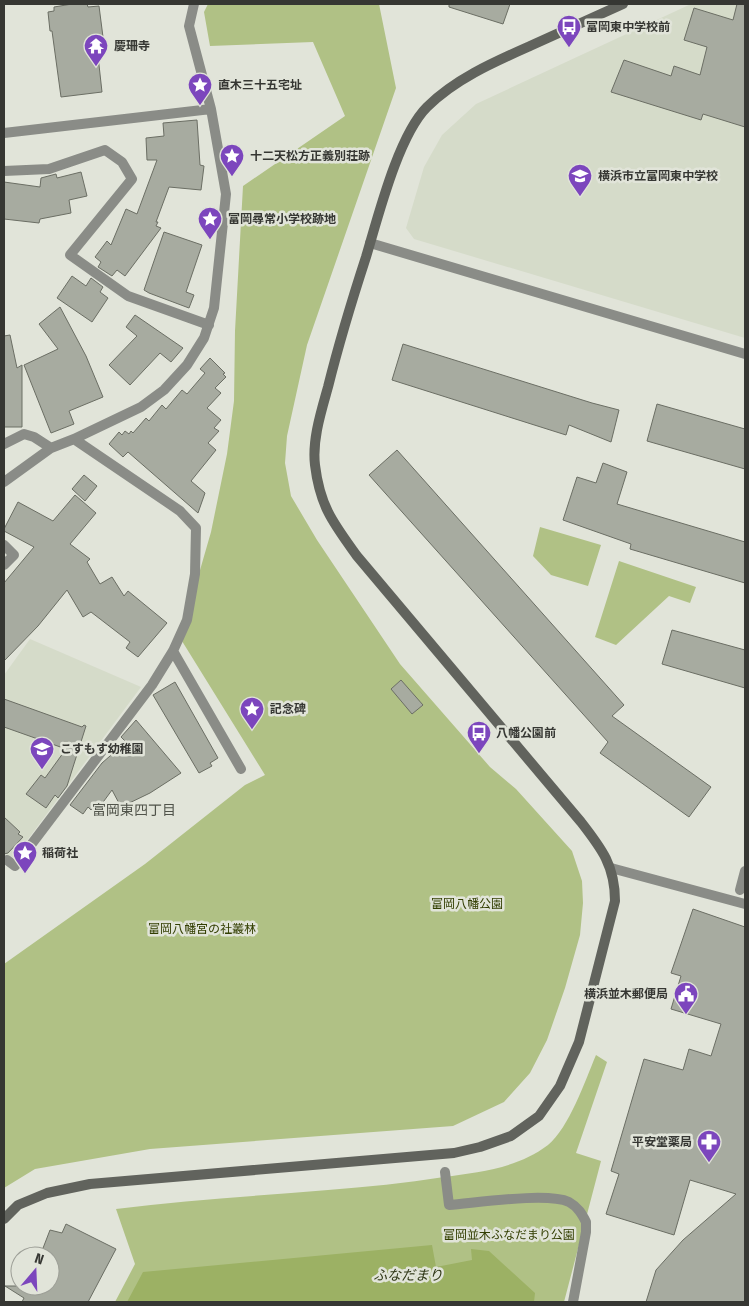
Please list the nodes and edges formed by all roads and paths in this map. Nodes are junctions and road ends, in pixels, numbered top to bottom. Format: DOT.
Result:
graph roads {
  1 [pos="194,4"];
  2 [pos="623,4"];
  3 [pos="211,109"];
  4 [pos="4,133"];
  5 [pos="4,171"];
  6 [pos="370,243"];
  7 [pos="209,325"];
  8 [pos="745,354"];
  9 [pos="74,439"];
  10 [pos="4,444"];
  11 [pos="51,448"];
  12 [pos="4,482"];
  13 [pos="4,545"];
  14 [pos="4,565"];
  15 [pos="173,651"];
  16 [pos="241,769"];
  17 [pos="7,860"];
  18 [pos="611,868"];
  19 [pos="745,871"];
  20 [pos="740,890"];
  21 [pos="745,904"];
  22 [pos="445,1172"];
  23 [pos="4,1219"];
  24 [pos="573,1302"];
  1 -- 3 [label="street"];
  2 -- 6 [label="street"];
  3 -- 4 [label="street"];
  3 -- 7 [label="street"];
  5 -- 7 [label="street"];
  6 -- 8 [label="street"];
  6 -- 18 [label="street"];
  7 -- 9 [label="street"];
  9 -- 11 [label="street"];
  9 -- 15 [label="street"];
  10 -- 11 [label="street"];
  11 -- 12 [label="street"];
  13 -- 14 [label="street"];
  15 -- 16 [label="street"];
  15 -- 17 [label="street"];
  18 -- 21 [label="street"];
  18 -- 23 [label="street"];
  19 -- 20 [label="street"];
  22 -- 24 [label="street"];
}
